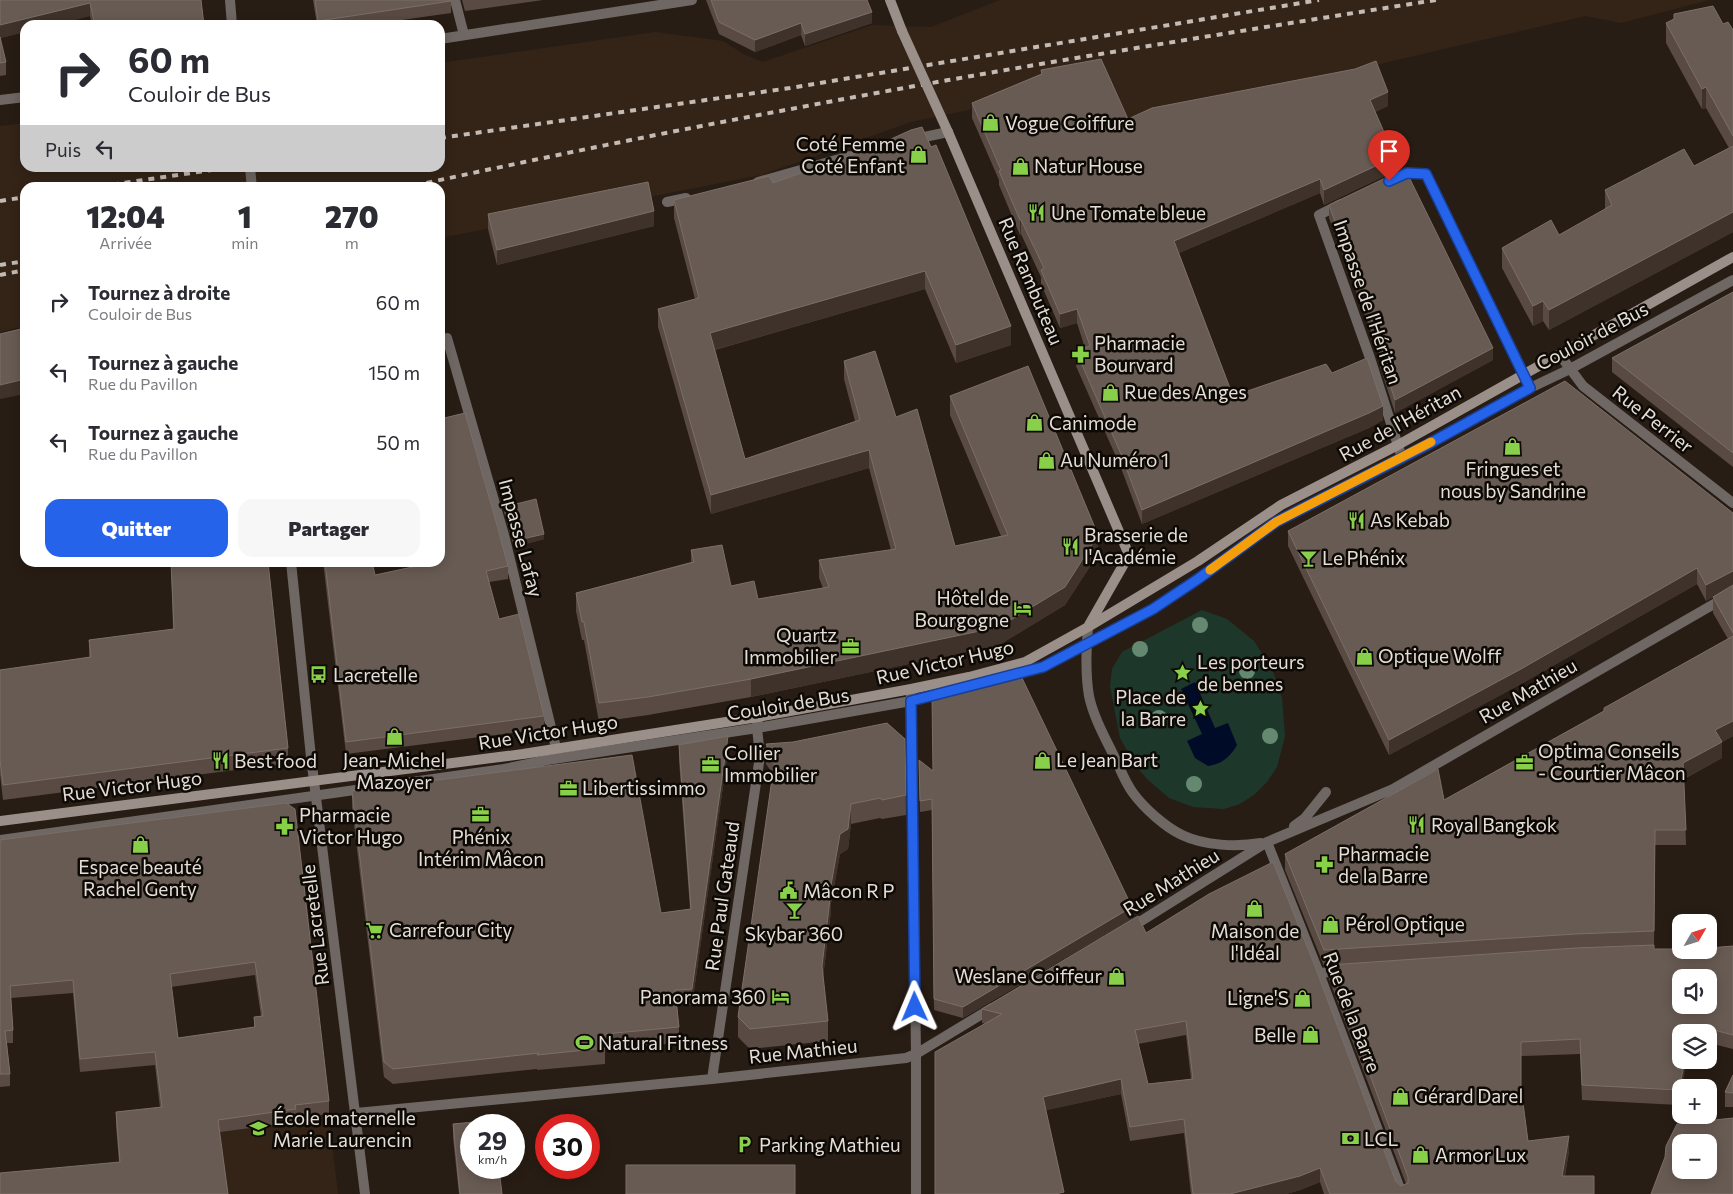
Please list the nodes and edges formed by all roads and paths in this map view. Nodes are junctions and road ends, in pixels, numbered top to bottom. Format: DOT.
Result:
graph roads {
  1 [pos="230,0"];
  2 [pos="455,0"];
  3 [pos="691,0"];
  4 [pos="890,0"];
  5 [pos="232,20"];
  6 [pos="464,35"];
  7 [pos="445,38"];
  8 [pos="20,98"];
  9 [pos="0,100"];
  10 [pos="948,132"];
  11 [pos="906,142"];
  12 [pos="862,153"];
  13 [pos="744,185"];
  14 [pos="1380,185"];
  15 [pos="696,196"];
  16 [pos="1354,198"];
  17 [pos="667,202"];
  18 [pos="1733,257"];
  19 [pos="1733,280"];
  20 [pos="447,338"];
  21 [pos="1560,355"];
  22 [pos="1570,369"];
  23 [pos="1523,374"];
  24 [pos="1530,388"];
  25 [pos="1398,445"];
  26 [pos="1402,458"];
  27 [pos="1733,503"];
  28 [pos="292,567"];
  29 [pos="1733,593"];
  30 [pos="1088,627"];
  31 [pos="1087,644"];
  32 [pos="911,689"];
  33 [pos="911,701"];
  34 [pos="758,717"];
  35 [pos="757,728"];
  36 [pos="556,748"];
  37 [pos="315,781"];
  38 [pos="1326,792"];
  39 [pos="316,795"];
  40 [pos="0,821"];
  41 [pos="0,840"];
  42 [pos="1267,842"];
  43 [pos="1122,933"];
  44 [pos="1357,970"];
  45 [pos="1318,973"];
  46 [pos="1002,1003"];
  47 [pos="916,1054"];
  48 [pos="712,1079"];
  49 [pos="356,1113"];
  50 [pos="365,1194"];
  51 [pos="916,1194"];
  52 [pos="1402,1194"];
  1 -- 5 [label="street"];
  2 -- 6 [label="street"];
  3 -- 6 [label="street"];
  4 -- 10 [label="street, Rue Rambuteau, bridge"];
  6 -- 7 [label="street"];
  8 -- 9 [label="street"];
  10 -- 11 [label="street"];
  10 -- 30 [label="street, Rue Rambuteau"];
  12 -- 13 [label="street"];
  14 -- 23 [label="street"];
  15 -- 17 [label="street"];
  16 -- 25 [label="street, Impasse de l'Héritan"];
  18 -- 21 [label="street, Rue de l'Héritan"];
  19 -- 22 [label="street, Couloir de Bus"];
  20 -- 36 [label="street, Impasse Lafay"];
  21 -- 22 [label="street, Rue Perrier"];
  21 -- 23 [label="street, Rue de l'Héritan"];
  22 -- 24 [label="street, Couloir de Bus"];
  22 -- 27 [label="street, Rue Perrier"];
  23 -- 24 [label="street"];
  23 -- 25 [label="street, Rue de l'Héritan"];
  24 -- 26 [label="street, Couloir de Bus"];
  25 -- 26 [label="street, Impasse de l'Héritan"];
  25 -- 30 [label="street, Rue de l'Héritan"];
  26 -- 31 [label="street, Couloir de Bus"];
  28 -- 37 [label="street, Rue Lacretelle"];
  29 -- 42 [label="street, Rue Mathieu"];
  30 -- 31 [label="street"];
  30 -- 32 [label="street, Rue Victor Hugo"];
  31 -- 33 [label="street, Couloir de Bus"];
  31 -- 42 [label="street"];
  32 -- 33 [label="street"];
  32 -- 34 [label="street, Rue Victor Hugo"];
  33 -- 35 [label="street, Couloir de Bus"];
  33 -- 47 [label="street"];
  34 -- 35 [label="street, Rue Paul Gateaud"];
  34 -- 36 [label="street, Rue Victor Hugo"];
  35 -- 39 [label="street, Couloir de Bus"];
  35 -- 48 [label="street, Rue Paul Gateaud"];
  36 -- 37 [label="street, Rue Victor Hugo"];
  37 -- 39 [label="street, Rue Lacretelle"];
  37 -- 40 [label="street, Rue Victor Hugo"];
  38 -- 42 [label="street"];
  39 -- 41 [label="street, Couloir de Bus"];
  39 -- 49 [label="street, Rue Lacretelle"];
  42 -- 43 [label="street, Rue Mathieu"];
  42 -- 45 [label="street, Rue de la Barre"];
  44 -- 45 [label="street"];
  45 -- 52 [label="street, Rue de la Barre"];
  46 -- 47 [label="street, Rue Mathieu"];
  47 -- 48 [label="street, Rue Mathieu"];
  47 -- 51 [label="street"];
  48 -- 49 [label="street, Rue Mathieu"];
  49 -- 50 [label="street, Rue Lacretelle"];
}
